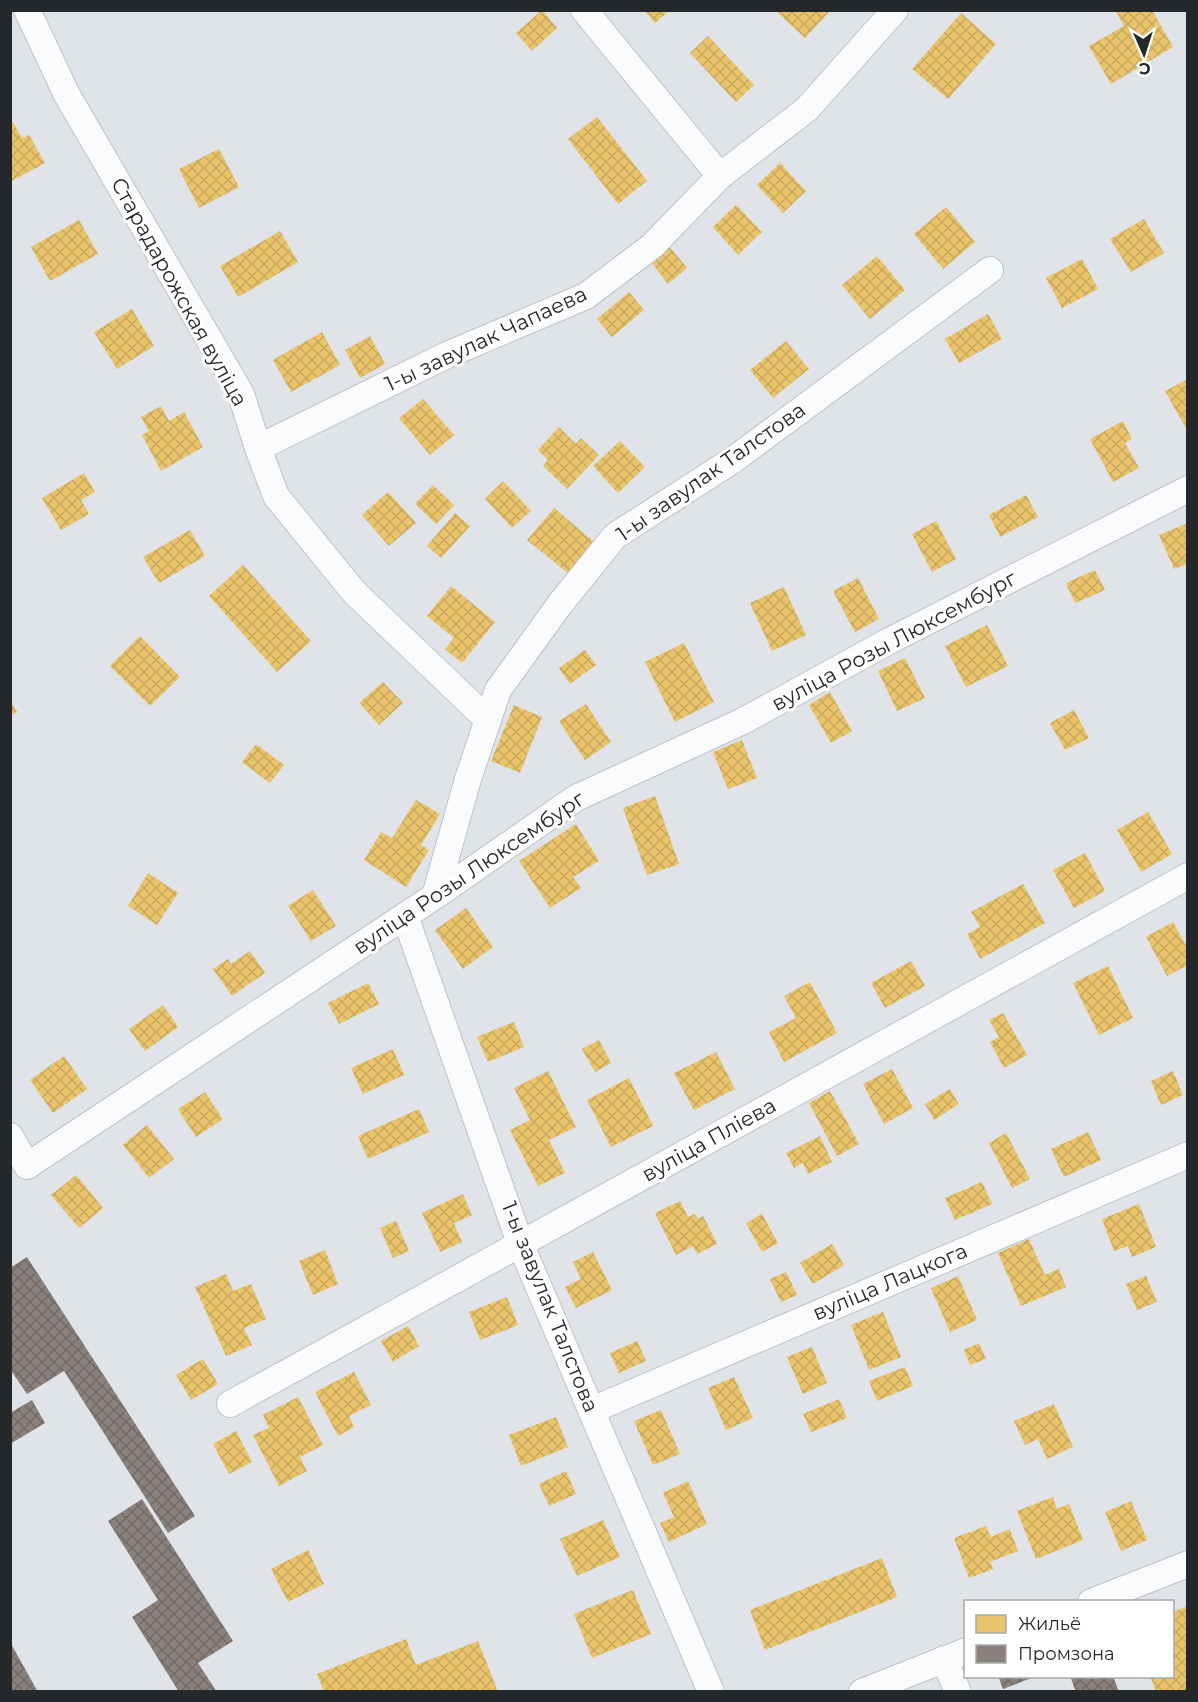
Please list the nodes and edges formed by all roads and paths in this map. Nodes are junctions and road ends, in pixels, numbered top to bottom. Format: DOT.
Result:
graph roads {
  1 [pos="27,10"];
  2 [pos="584,10"];
  3 [pos="895,10"];
  4 [pos="720,176"];
  5 [pos="990,270"];
  6 [pos="258,448"];
  7 [pos="1188,489"];
  8 [pos="488,720"];
  9 [pos="1188,876"];
  10 [pos="435,896"];
  11 [pos="405,916"];
  12 [pos="10,1136"];
  13 [pos="1188,1155"];
  14 [pos="520,1243"];
  15 [pos="230,1404"];
  16 [pos="592,1410"];
  17 [pos="1188,1563"];
  18 [pos="1096,1600"];
  19 [pos="955,1655"];
  20 [pos="711,1692"];
  21 [pos="862,1692"];
  22 [pos="958,1692"];
  1 -- 6 [label="street, Старадарожская вуліца"];
  2 -- 4 [label="street"];
  3 -- 4 [label="street, 1-ы завулак Чапаева"];
  4 -- 6 [label="street, 1-ы завулак Чапаева"];
  5 -- 8 [label="street, 1-ы завулак Талстова"];
  6 -- 8 [label="street, Старадарожская вуліца"];
  7 -- 10 [label="street, вуліца Розы Люксембург"];
  8 -- 10 [label="street, 1-ы завулак Талстова"];
  9 -- 14 [label="street, вуліца Пліева"];
  10 -- 11 [label="street, вуліца Розы Люксембург"];
  11 -- 12 [label="street, вуліца Розы Люксембург"];
  11 -- 14 [label="street, 1-ы завулак Талстова"];
  13 -- 16 [label="street, вуліца Лацкога"];
  14 -- 15 [label="street, вуліца Пліева"];
  14 -- 16 [label="street, 1-ы завулак Талстова"];
  16 -- 20 [label="street, 1-ы завулак Талстова"];
  17 -- 18 [label="street"];
  19 -- 21 [label="street"];
  19 -- 22 [label="street"];
}
